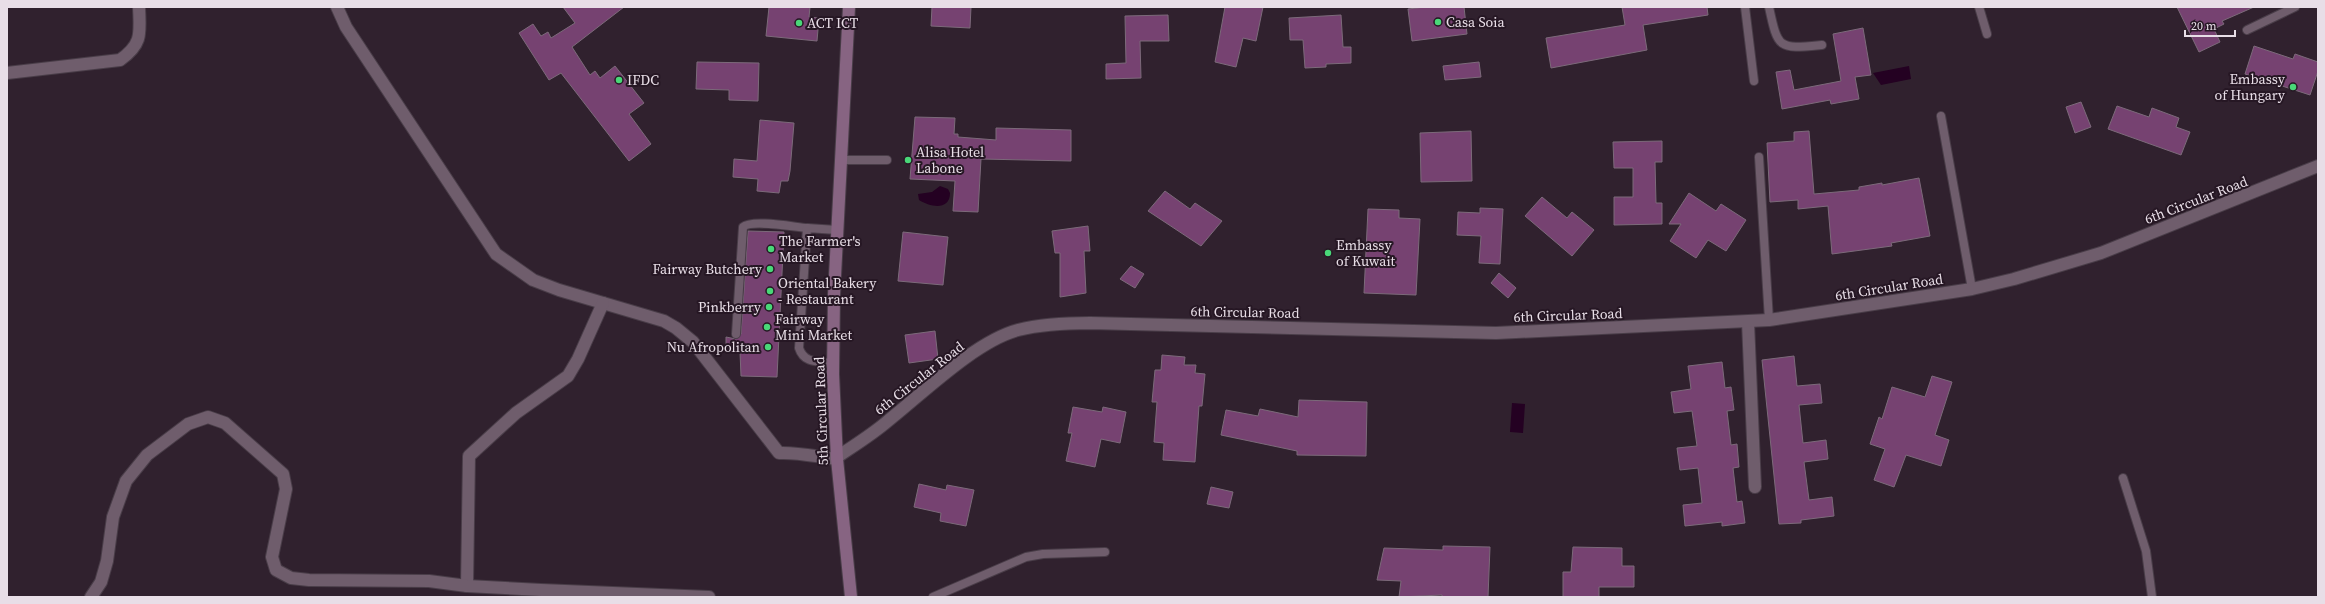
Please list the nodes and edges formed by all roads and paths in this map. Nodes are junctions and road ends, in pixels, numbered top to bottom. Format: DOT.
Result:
graph roads {
  1 [pos="140,7"];
  2 [pos="337,7"];
  3 [pos="849,7"];
  4 [pos="1745,7"];
  5 [pos="1769,7"];
  6 [pos="1979,7"];
  7 [pos="2295,7"];
  8 [pos="2247,30"];
  9 [pos="1987,34"];
  10 [pos="1822,45"];
  11 [pos="7,74"];
  12 [pos="1754,81"];
  13 [pos="1941,116"];
  14 [pos="1759,156"];
  15 [pos="840,160"];
  16 [pos="887,160"];
  17 [pos="2318,166"];
  18 [pos="808,228"];
  19 [pos="837,230"];
  20 [pos="1972,289"];
  21 [pos="603,303"];
  22 [pos="1769,320"];
  23 [pos="1748,322"];
  24 [pos="736,334"];
  25 [pos="833,363"];
  26 [pos="837,458"];
  27 [pos="2123,478"];
  28 [pos="1755,487"];
  29 [pos="1105,552"];
  30 [pos="466,586"];
  31 [pos="91,597"];
  32 [pos="709,597"];
  33 [pos="851,597"];
  34 [pos="933,597"];
  35 [pos="2152,597"];
  1 -- 11 [label="street"];
  2 -- 21 [label="street"];
  3 -- 15 [label="street, 5th Circular Road"];
  4 -- 12 [label="lane"];
  5 -- 10 [label="lane"];
  6 -- 9 [label="lane"];
  7 -- 8 [label="lane"];
  13 -- 20 [label="lane"];
  14 -- 22 [label="lane"];
  15 -- 16 [label="lane"];
  15 -- 19 [label="street, 5th Circular Road"];
  17 -- 20 [label="street, 6th Circular Road"];
  18 -- 19 [label="lane"];
  18 -- 24 [label="lane"];
  18 -- 25 [label="lane"];
  19 -- 25 [label="street, 5th Circular Road"];
  20 -- 22 [label="street, 6th Circular Road"];
  21 -- 26 [label="street"];
  21 -- 30 [label="street"];
  22 -- 23 [label="street, 6th Circular Road"];
  23 -- 26 [label="street, 6th Circular Road"];
  23 -- 28 [label="street"];
  25 -- 26 [label="street, 5th Circular Road"];
  26 -- 33 [label="street, 5th Circular Road"];
  27 -- 35 [label="lane"];
  29 -- 34 [label="lane"];
  30 -- 31 [label="street"];
  30 -- 32 [label="street"];
}
